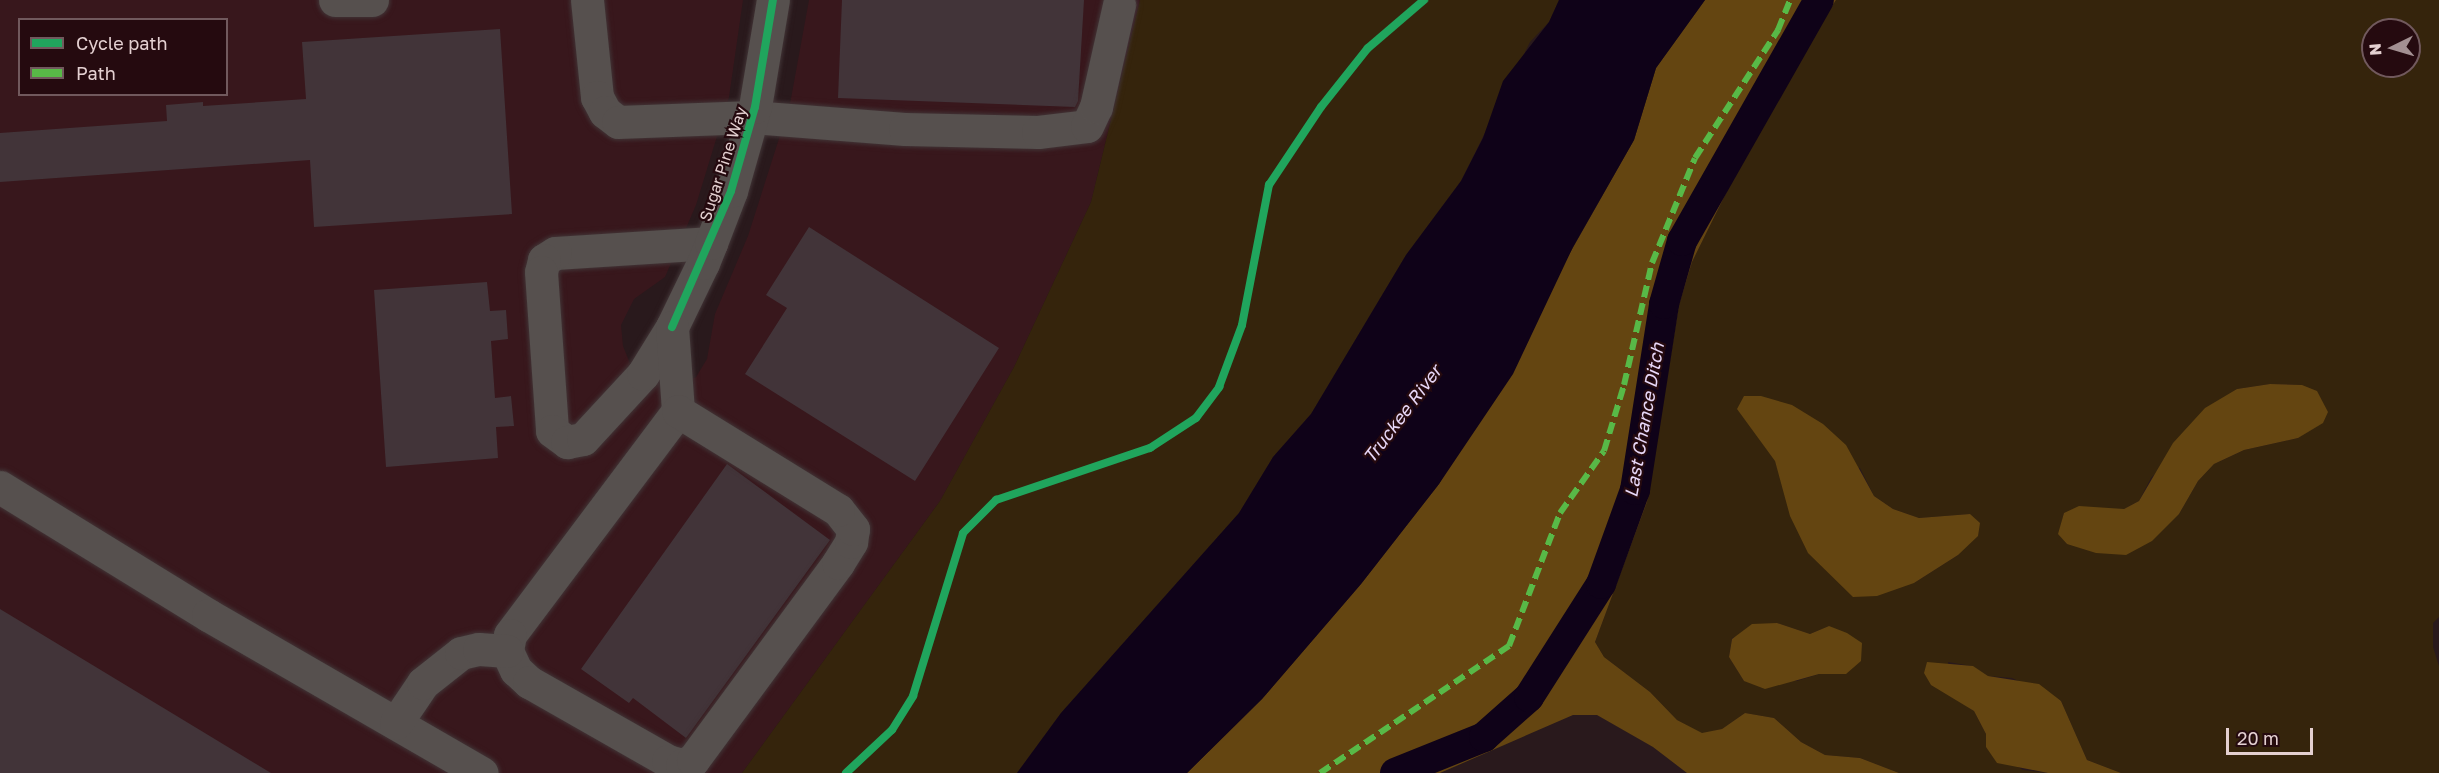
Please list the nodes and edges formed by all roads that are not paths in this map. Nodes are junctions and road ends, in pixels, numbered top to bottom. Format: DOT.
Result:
graph roads {
  1 [pos="335,0"];
  2 [pos="372,0"];
  3 [pos="587,0"];
  4 [pos="773,0"];
  5 [pos="1119,5"];
  6 [pos="752,117"];
  7 [pos="711,243"];
  8 [pos="672,327"];
  9 [pos="678,411"];
  10 [pos="0,486"];
  11 [pos="507,651"];
  12 [pos="396,723"];
  13 [pos="482,773"];
  1 -- 2 [label="street"];
  3 -- 6 [label="street"];
  4 -- 6 [label="street, Sugar Pine Way"];
  5 -- 6 [label="street"];
  6 -- 7 [label="street, Sugar Pine Way"];
  7 -- 8 [label="street, Sugar Pine Way"];
  7 -- 8 [label="street, Sugar Pine Way"];
  8 -- 9 [label="street"];
  9 -- 11 [label="street"];
  9 -- 11 [label="street"];
  10 -- 12 [label="street"];
  11 -- 12 [label="street"];
  12 -- 13 [label="street"];
}
